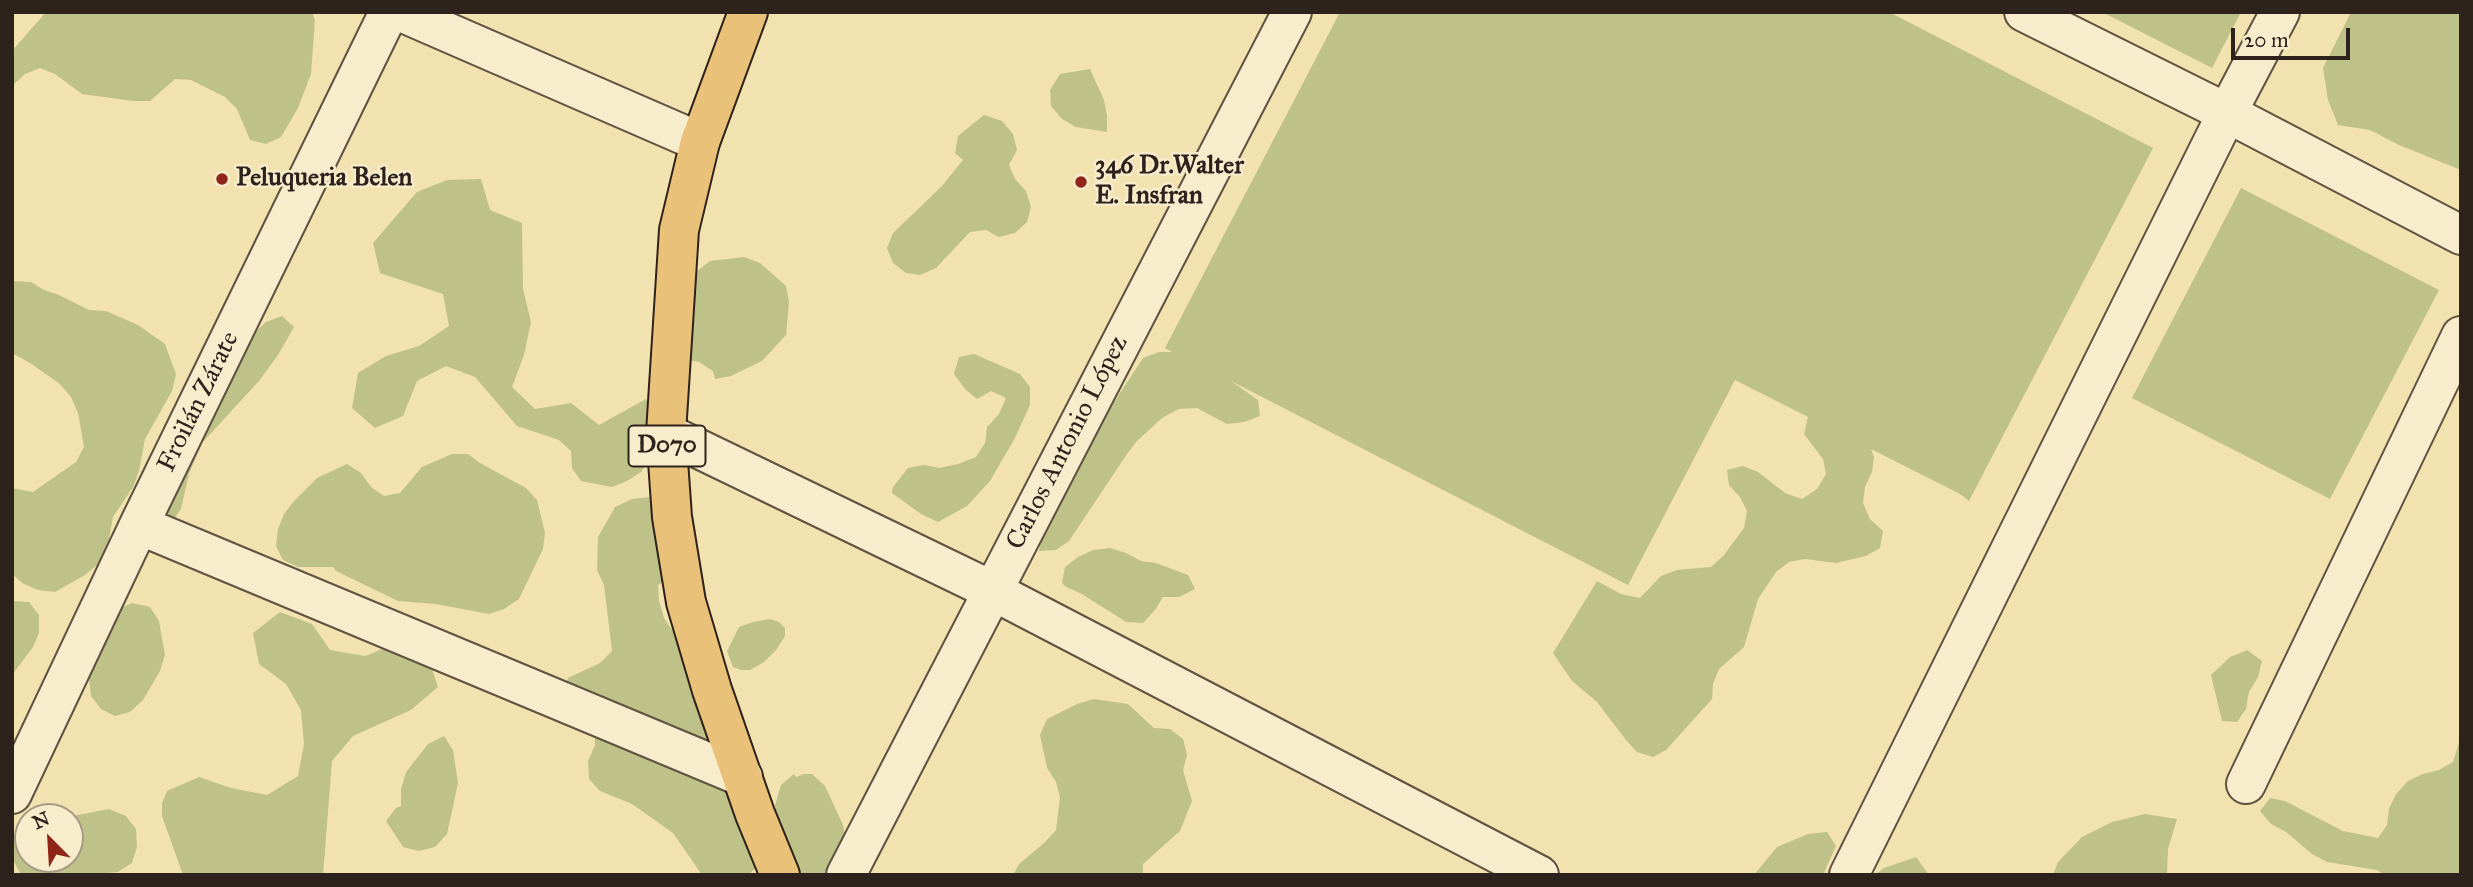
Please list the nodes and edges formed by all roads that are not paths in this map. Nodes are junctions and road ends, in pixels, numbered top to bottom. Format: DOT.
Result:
graph roads {
  1 [pos="389,12"];
  2 [pos="401,12"];
  3 [pos="748,12"];
  4 [pos="1292,12"];
  5 [pos="2024,12"];
  6 [pos="2280,12"];
  7 [pos="2227,113"];
  8 [pos="700,142"];
  9 [pos="2461,235"];
  10 [pos="2461,336"];
  11 [pos="666,433"];
  12 [pos="139,525"];
  13 [pos="992,590"];
  14 [pos="743,776"];
  15 [pos="2246,784"];
  16 [pos="12,794"];
  17 [pos="780,875"];
  18 [pos="846,875"];
  19 [pos="1539,875"];
  20 [pos="1849,875"];
  1 -- 12 [label="street, Froilán Zárate"];
  2 -- 8 [label="street"];
  3 -- 8 [label="main road, D070"];
  4 -- 13 [label="street, Carlos Antonio López"];
  5 -- 7 [label="street"];
  6 -- 7 [label="street"];
  7 -- 9 [label="street"];
  7 -- 20 [label="street"];
  8 -- 11 [label="main road, D070"];
  10 -- 15 [label="street"];
  11 -- 13 [label="street"];
  11 -- 14 [label="main road, D070"];
  12 -- 14 [label="street"];
  12 -- 16 [label="street, Froilán Zárate"];
  13 -- 18 [label="street, Carlos Antonio López"];
  13 -- 19 [label="street"];
  14 -- 17 [label="main road, D070"];
}
